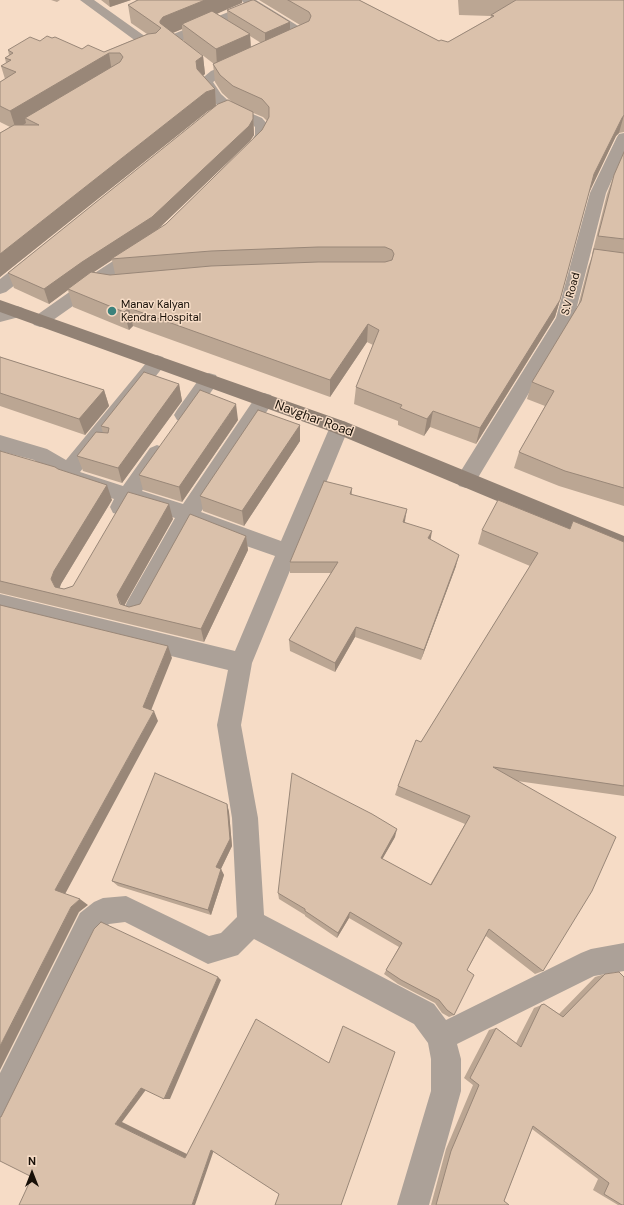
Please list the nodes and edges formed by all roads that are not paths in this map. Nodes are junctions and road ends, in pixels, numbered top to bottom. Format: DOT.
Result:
graph roads {
  1 [pos="86,0"];
  2 [pos="251,3"];
  3 [pos="216,22"];
  4 [pos="228,29"];
  5 [pos="171,40"];
  6 [pos="277,46"];
  7 [pos="250,58"];
  8 [pos="207,67"];
  9 [pos="229,109"];
  10 [pos="202,125"];
  11 [pos="624,137"];
  12 [pos="235,166"];
  13 [pos="150,245"];
  14 [pos="43,254"];
  15 [pos="93,282"];
  16 [pos="114,286"];
  17 [pos="0,288"];
  18 [pos="6,311"];
  19 [pos="40,321"];
  20 [pos="156,362"];
  21 [pos="208,380"];
  22 [pos="264,400"];
  23 [pos="339,427"];
  24 [pos="0,443"];
  25 [pos="68,472"];
  26 [pos="466,480"];
  27 [pos="127,496"];
  28 [pos="188,514"];
  29 [pos="112,521"];
  30 [pos="624,545"];
  31 [pos="287,552"];
  32 [pos="0,604"];
  33 [pos="136,609"];
  34 [pos="240,664"];
  35 [pos="251,923"];
  36 [pos="624,957"];
  37 [pos="441,1037"];
  38 [pos="0,1104"];
  39 [pos="413,1205"];
  1 -- 5 [label="street"];
  2 -- 3 [label="street"];
  2 -- 6 [label="street"];
  3 -- 4 [label="street"];
  3 -- 5 [label="street"];
  5 -- 8 [label="street"];
  7 -- 8 [label="street"];
  8 -- 9 [label="street"];
  9 -- 10 [label="street"];
  9 -- 12 [label="street"];
  11 -- 26 [label="street, S.V Road"];
  13 -- 15 [label="street"];
  14 -- 17 [label="street"];
  15 -- 16 [label="street"];
  15 -- 19 [label="street"];
  18 -- 19 [label="main road, Navghar Road"];
  19 -- 20 [label="main road, Navghar Road"];
  20 -- 21 [label="main road, Navghar Road"];
  20 -- 25 [label="street"];
  21 -- 22 [label="main road, Navghar Road"];
  21 -- 27 [label="street"];
  22 -- 23 [label="main road, Navghar Road"];
  22 -- 28 [label="street"];
  23 -- 26 [label="main road, Navghar Road"];
  23 -- 31 [label="street"];
  24 -- 25 [label="street"];
  25 -- 27 [label="street"];
  26 -- 30 [label="main road, Navghar Road"];
  27 -- 28 [label="street"];
  27 -- 29 [label="street"];
  28 -- 31 [label="street"];
  28 -- 33 [label="street"];
  31 -- 34 [label="street"];
  32 -- 34 [label="street"];
  34 -- 35 [label="street"];
  35 -- 37 [label="street"];
  35 -- 38 [label="street"];
  36 -- 37 [label="street"];
  37 -- 39 [label="street"];
}
